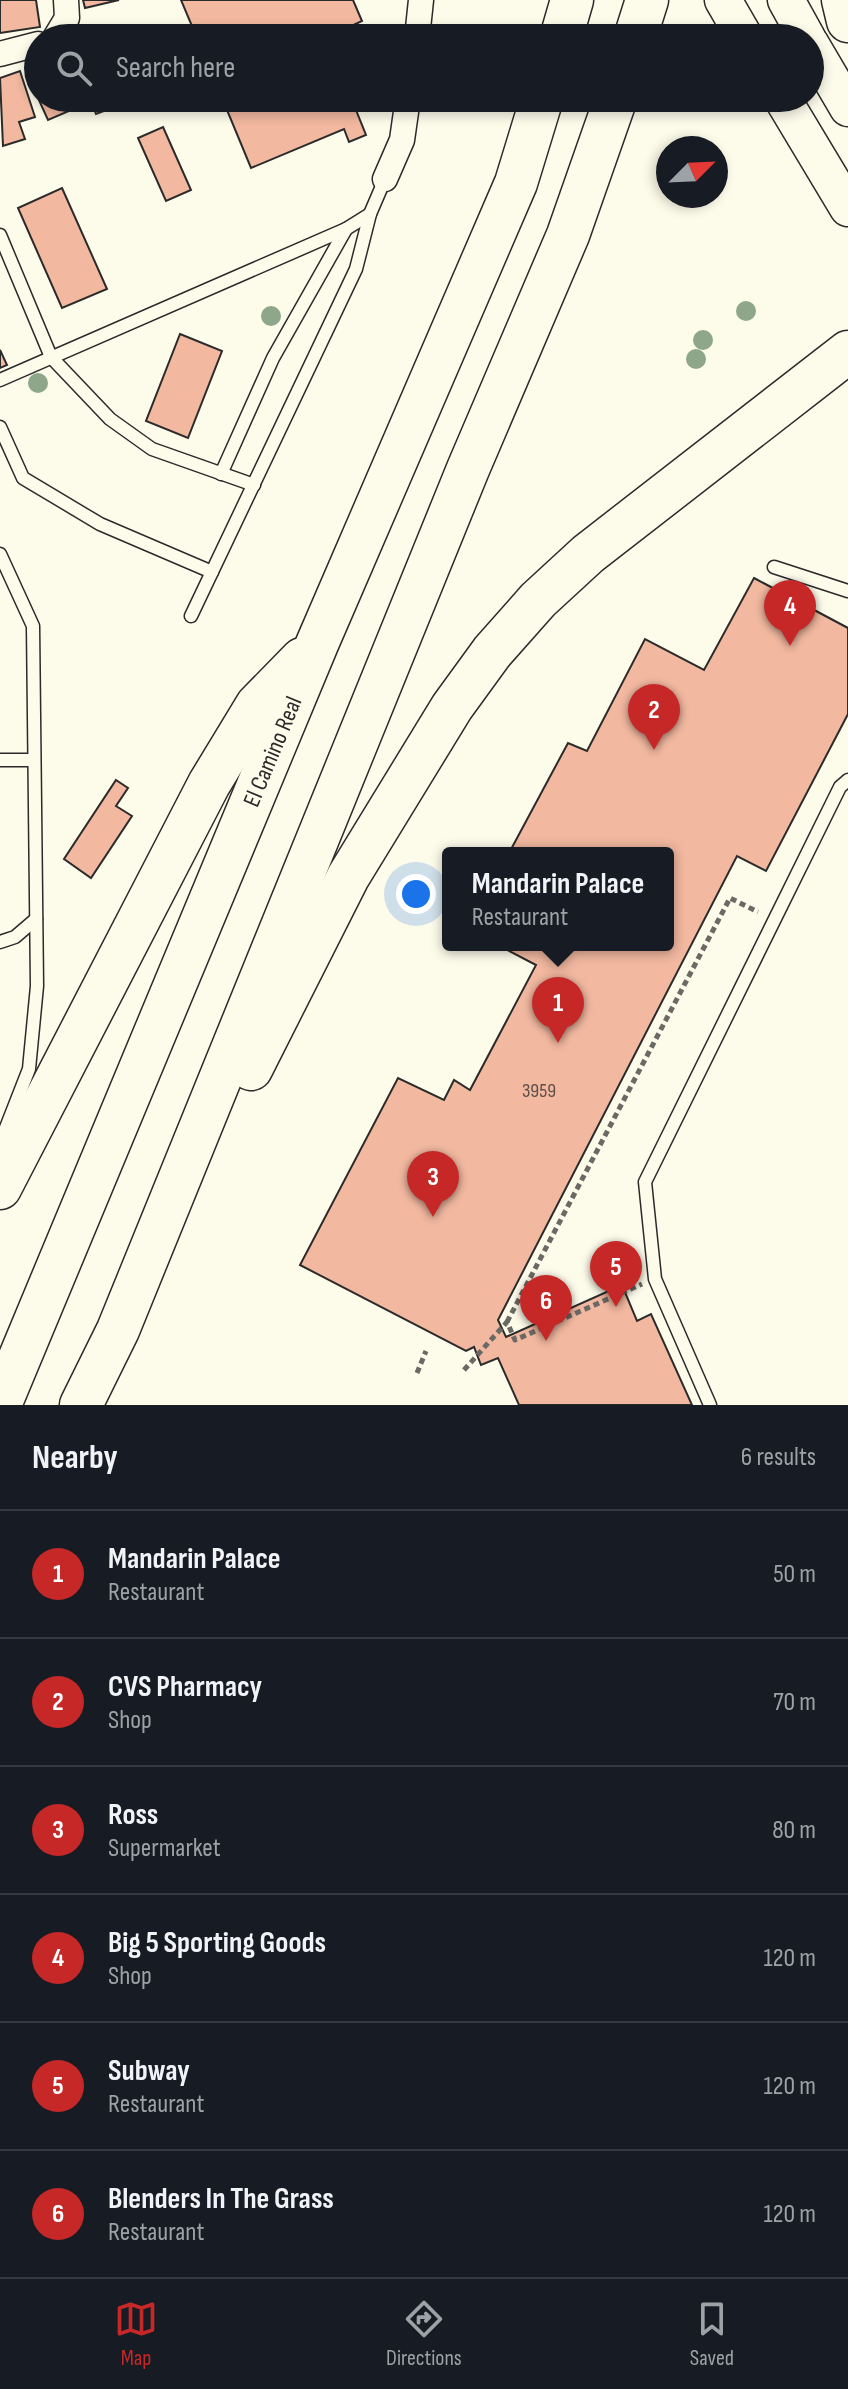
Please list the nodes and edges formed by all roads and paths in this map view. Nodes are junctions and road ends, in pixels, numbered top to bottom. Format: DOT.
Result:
graph roads {
  1 [pos="66,0"];
  2 [pos="421,0"];
  3 [pos="572,0"];
  4 [pos="647,0"];
  5 [pos="786,0"];
  6 [pos="843,0"];
  7 [pos="848,21"];
  8 [pos="63,24"];
  9 [pos="418,24"];
  10 [pos="565,24"];
  11 [pos="639,24"];
  12 [pos="800,24"];
  13 [pos="24,48"];
  14 [pos="0,54"];
  15 [pos="824,66"];
  16 [pos="848,108"];
  17 [pos="406,112"];
  18 [pos="538,112"];
  19 [pos="611,112"];
  20 [pos="790,112"];
  21 [pos="385,179"];
  22 [pos="848,208"];
  23 [pos="370,214"];
  24 [pos="346,229"];
  25 [pos="0,235"];
  26 [pos="848,352"];
  27 [pos="51,357"];
  28 [pos="0,380"];
  29 [pos="0,427"];
  30 [pos="221,474"];
  31 [pos="254,485"];
  32 [pos="0,554"];
  33 [pos="774,567"];
  34 [pos="212,572"];
  35 [pos="848,591"];
  36 [pos="191,616"];
  37 [pos="317,644"];
  38 [pos="0,760"];
  39 [pos="34,760"];
  40 [pos="848,780"];
  41 [pos="36,919"];
  42 [pos="774,920"];
  43 [pos="0,942"];
  44 [pos="0,1143"];
  45 [pos="0,1188"];
  46 [pos="655,1279"];
  47 [pos="507,1322"];
  48 [pos="118,1330"];
  49 [pos="426,1351"];
  50 [pos="464,1370"];
  51 [pos="417,1373"];
  52 [pos="0,1405"];
  53 [pos="81,1405"];
  54 [pos="710,1405"];
  1 -- 8 [label="street"];
  2 -- 9 [label="street"];
  3 -- 10 [label="highway"];
  4 -- 11 [label="highway"];
  5 -- 12 [label="main road"];
  6 -- 7 [label="highway"];
  13 -- 14 [label="street"];
  15 -- 16 [label="main road"];
  17 -- 21 [label="street"];
  18 -- 37 [label="highway, El Camino Real"];
  19 -- 48 [label="highway"];
  20 -- 22 [label="main road"];
  21 -- 23 [label="lane"];
  23 -- 24 [label="lane"];
  23 -- 31 [label="lane"];
  24 -- 27 [label="lane"];
  24 -- 30 [label="lane"];
  25 -- 27 [label="lane"];
  26 -- 48 [label="highway"];
  27 -- 28 [label="lane"];
  27 -- 30 [label="lane"];
  29 -- 34 [label="lane"];
  30 -- 31 [label="lane"];
  31 -- 34 [label="lane"];
  32 -- 39 [label="lane"];
  33 -- 35 [label="lane"];
  34 -- 36 [label="lane"];
  37 -- 45 [label="highway"];
  37 -- 52 [label="highway, El Camino Real"];
  38 -- 39 [label="lane"];
  39 -- 41 [label="lane"];
  40 -- 42 [label="lane"];
  41 -- 43 [label="lane"];
  41 -- 44 [label="lane"];
  42 -- 46 [label="lane"];
  42 -- 47 [label="path"];
  46 -- 47 [label="path"];
  46 -- 54 [label="lane"];
  47 -- 50 [label="path"];
  48 -- 53 [label="highway"];
  49 -- 51 [label="path"];
}
